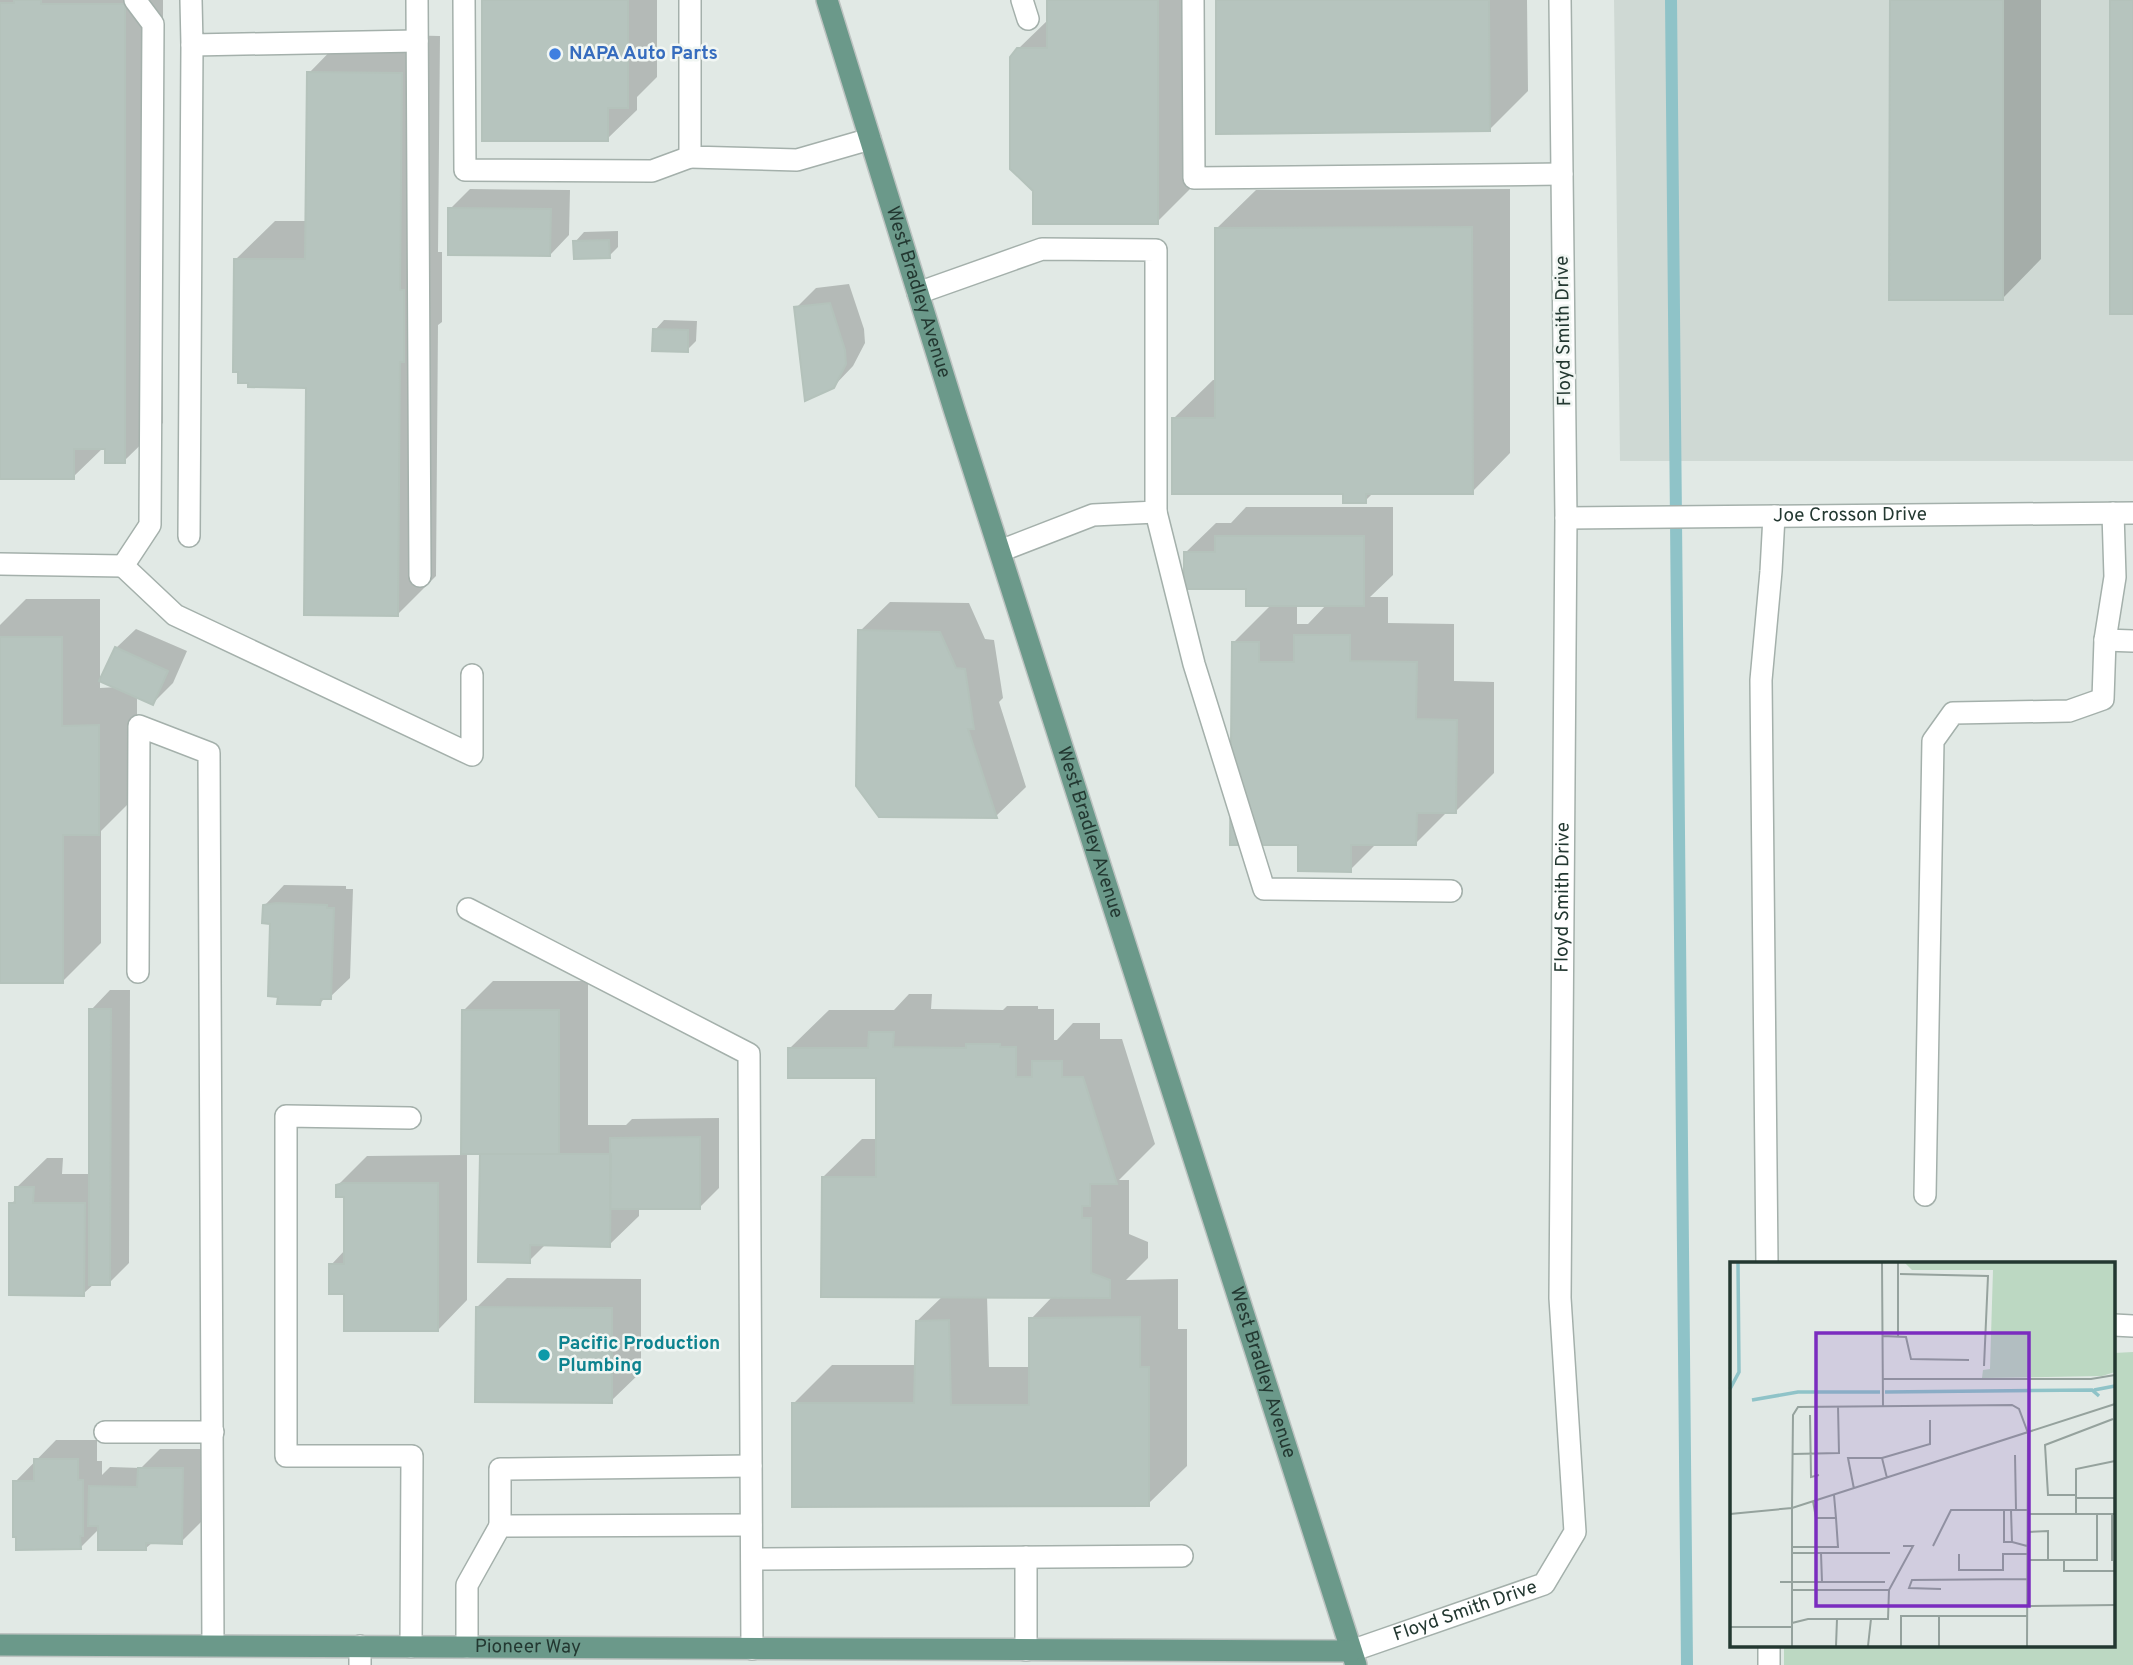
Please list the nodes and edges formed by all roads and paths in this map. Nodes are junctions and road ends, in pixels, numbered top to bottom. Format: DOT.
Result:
graph roads {
  1 [pos="135,0"];
  2 [pos="191,0"];
  3 [pos="417,0"];
  4 [pos="464,0"];
  5 [pos="690,0"];
  6 [pos="827,0"];
  7 [pos="1193,0"];
  8 [pos="1560,0"];
  9 [pos="417,41"];
  10 [pos="192,45"];
  11 [pos="870,139"];
  12 [pos="690,157"];
  13 [pos="1562,174"];
  14 [pos="918,293"];
  15 [pos="1156,512"];
  16 [pos="2123,513"];
  17 [pos="1774,516"];
  18 [pos="1566,518"];
  19 [pos="189,536"];
  20 [pos="1000,551"];
  21 [pos="0,564"];
  22 [pos="124,566"];
  23 [pos="419,576"];
  24 [pos="2105,640"];
  25 [pos="2133,641"];
  26 [pos="472,675"];
  27 [pos="1451,891"];
  28 [pos="468,909"];
  29 [pos="138,972"];
  30 [pos="410,1118"];
  31 [pos="1925,1195"];
  32 [pos="1767,1262"];
  33 [pos="105,1432"];
  34 [pos="213,1432"];
  35 [pos="751,1466"];
  36 [pos="751,1525"];
  37 [pos="500,1526"];
  38 [pos="1182,1556"];
  39 [pos="1026,1557"];
  40 [pos="752,1559"];
  41 [pos="0,1645"];
  42 [pos="214,1645"];
  43 [pos="411,1647"];
  44 [pos="467,1647"];
  45 [pos="752,1649"];
  46 [pos="1026,1650"];
  47 [pos="360,1656"];
  48 [pos="584,1656"];
  49 [pos="722,1657"];
  50 [pos="994,1657"];
  51 [pos="1354,1658"];
  1 -- 22 [label="street"];
  2 -- 10 [label="street"];
  3 -- 9 [label="street"];
  4 -- 12 [label="street"];
  5 -- 12 [label="street"];
  6 -- 11 [label="main road, West Bradley Avenue"];
  7 -- 13 [label="street"];
  8 -- 13 [label="street, Floyd Smith Drive"];
  9 -- 10 [label="street"];
  9 -- 23 [label="street"];
  10 -- 19 [label="street"];
  11 -- 12 [label="street"];
  11 -- 14 [label="main road, West Bradley Avenue"];
  13 -- 18 [label="street, Floyd Smith Drive"];
  14 -- 15 [label="street"];
  14 -- 20 [label="main road, West Bradley Avenue"];
  15 -- 20 [label="street"];
  15 -- 27 [label="street"];
  16 -- 17 [label="street, Joe Crosson Drive"];
  16 -- 24 [label="street"];
  17 -- 18 [label="street, Joe Crosson Drive"];
  17 -- 32 [label="street"];
  18 -- 51 [label="street, Floyd Smith Drive"];
  20 -- 51 [label="main road, West Bradley Avenue"];
  21 -- 22 [label="street"];
  22 -- 26 [label="street"];
  24 -- 25 [label="street"];
  24 -- 31 [label="street"];
  28 -- 35 [label="street"];
  29 -- 34 [label="street"];
  30 -- 43 [label="street"];
  33 -- 34 [label="street"];
  34 -- 42 [label="street"];
  35 -- 36 [label="street"];
  35 -- 37 [label="street"];
  36 -- 37 [label="street"];
  36 -- 40 [label="street"];
  37 -- 44 [label="street"];
  38 -- 39 [label="street"];
  39 -- 40 [label="street"];
  39 -- 46 [label="street"];
  40 -- 45 [label="street"];
  41 -- 42 [label="main road, Pioneer Way"];
  42 -- 47 [label="main road, Pioneer Way"];
  43 -- 44 [label="main road, Pioneer Way"];
  43 -- 47 [label="main road, Pioneer Way"];
  44 -- 48 [label="main road, Pioneer Way"];
  45 -- 49 [label="main road, Pioneer Way"];
  45 -- 50 [label="main road, Pioneer Way"];
  46 -- 50 [label="main road, Pioneer Way"];
  46 -- 51 [label="main road, Pioneer Way"];
  48 -- 49 [label="main road, Pioneer Way"];
}
